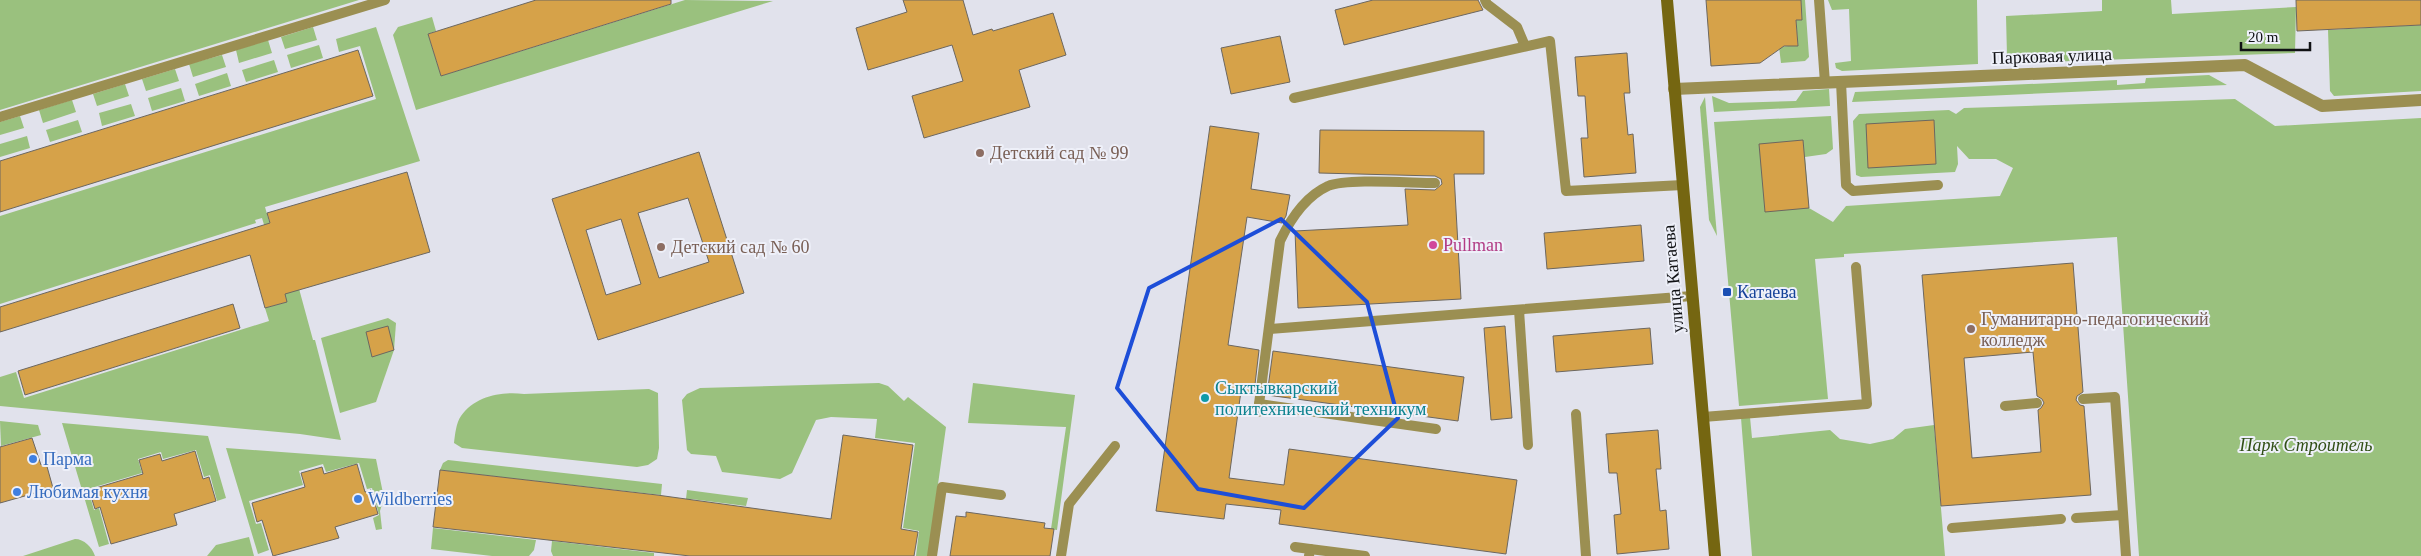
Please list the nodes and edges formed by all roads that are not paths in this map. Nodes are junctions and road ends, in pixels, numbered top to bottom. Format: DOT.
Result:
graph roads {
  1 [pos="385,0"];
  2 [pos="1485,0"];
  3 [pos="1666,0"];
  4 [pos="1819,0"];
  5 [pos="1525,46"];
  6 [pos="1841,82"];
  7 [pos="1825,83"];
  8 [pos="1674,89"];
  9 [pos="1294,98"];
  10 [pos="2421,100"];
  11 [pos="0,117"];
  12 [pos="1436,183"];
  13 [pos="1938,185"];
  14 [pos="1683,186"];
  15 [pos="1856,267"];
  16 [pos="1692,296"];
  17 [pos="1519,310"];
  18 [pos="1269,329"];
  19 [pos="2084,399"];
  20 [pos="2037,403"];
  21 [pos="2005,406"];
  22 [pos="1576,414"];
  23 [pos="1703,418"];
  24 [pos="1436,429"];
  25 [pos="1528,445"];
  26 [pos="1115,446"];
  27 [pos="1001,496"];
  28 [pos="2124,515"];
  29 [pos="2076,518"];
  30 [pos="2061,519"];
  31 [pos="1952,528"];
  32 [pos="1295,547"];
  33 [pos="1309,552"];
  34 [pos="932,556"];
  35 [pos="1061,556"];
  36 [pos="1365,556"];
  37 [pos="1586,556"];
  38 [pos="1715,556"];
  39 [pos="2126,556"];
  1 -- 11 [label="lane"];
  2 -- 5 [label="lane"];
  3 -- 8 [label="street, улица Катаева"];
  4 -- 7 [label="lane"];
  5 -- 9 [label="lane"];
  5 -- 14 [label="lane"];
  6 -- 7 [label="street, Парковая улица"];
  6 -- 10 [label="street, Парковая улица"];
  6 -- 13 [label="lane"];
  7 -- 8 [label="street, Парковая улица"];
  8 -- 14 [label="street, улица Катаева"];
  12 -- 18 [label="lane"];
  14 -- 16 [label="street, улица Катаева"];
  15 -- 23 [label="lane"];
  16 -- 17 [label="lane"];
  16 -- 23 [label="street, улица Катаева"];
  17 -- 18 [label="lane"];
  17 -- 25 [label="lane"];
  18 -- 24 [label="lane"];
  19 -- 28 [label="lane"];
  20 -- 21 [label="lane"];
  22 -- 37 [label="lane"];
  23 -- 38 [label="street, улица Катаева"];
  26 -- 35 [label="lane"];
  27 -- 34 [label="lane"];
  28 -- 29 [label="lane"];
  28 -- 39 [label="lane"];
  30 -- 31 [label="lane"];
  32 -- 33 [label="lane"];
  33 -- 36 [label="lane"];
}
